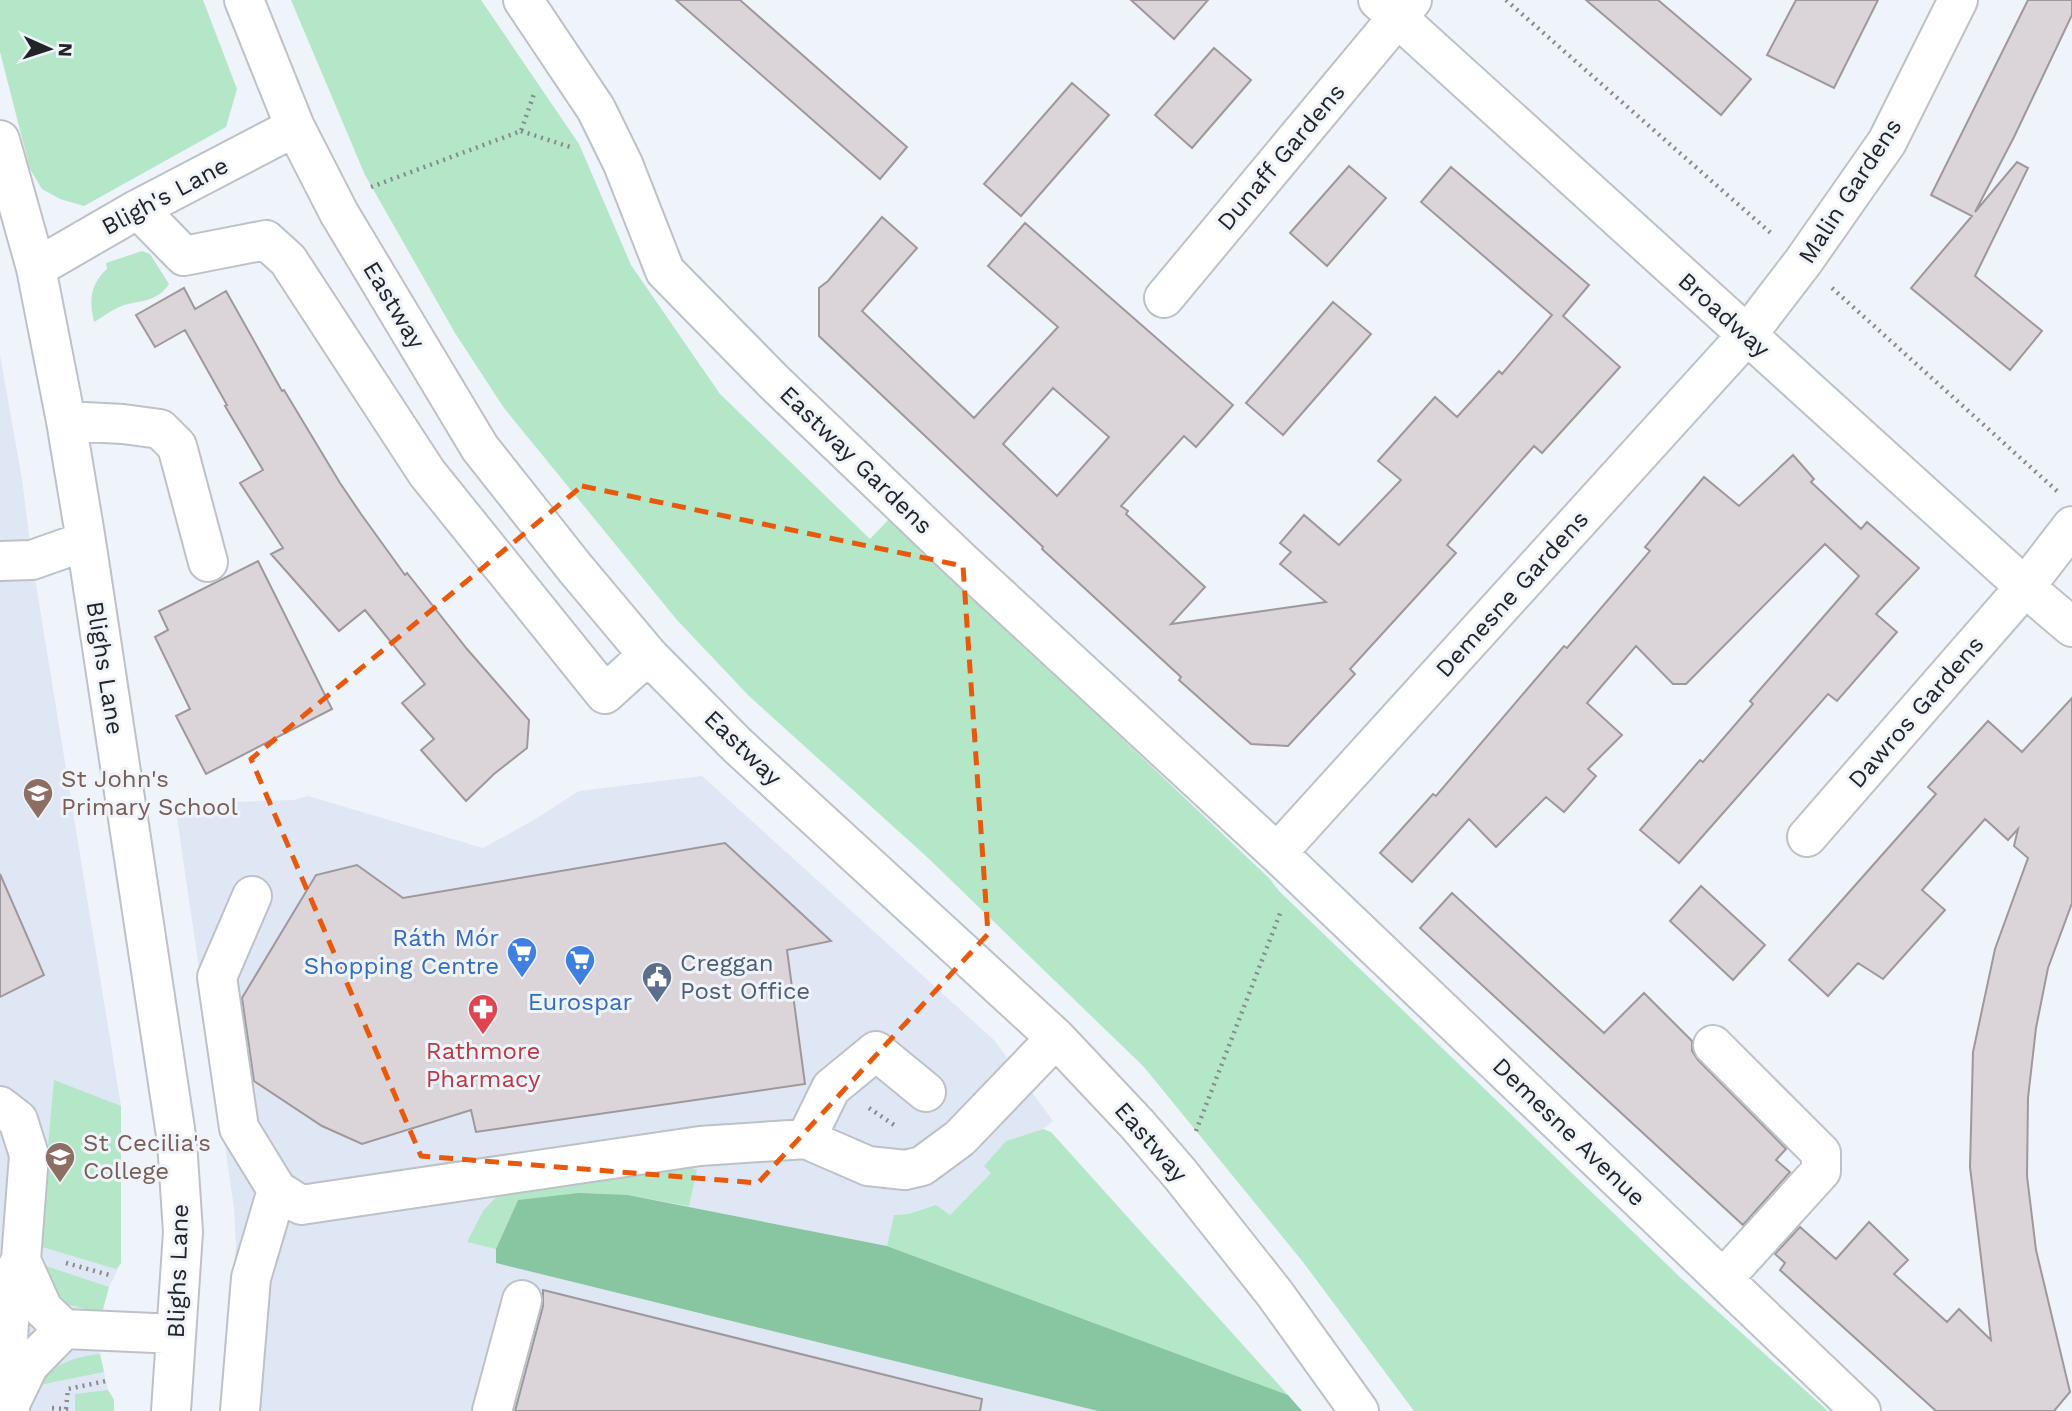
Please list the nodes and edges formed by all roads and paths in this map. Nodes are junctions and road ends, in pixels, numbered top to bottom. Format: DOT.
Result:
graph roads {
  1 [pos="244,0"];
  2 [pos="523,0"];
  3 [pos="1958,0"];
  4 [pos="1396,6"];
  5 [pos="552,45"];
  6 [pos="295,127"];
  7 [pos="0,140"];
  8 [pos="369,188"];
  9 [pos="138,209"];
  10 [pos="36,268"];
  11 [pos="1164,298"];
  12 [pos="1747,335"];
  13 [pos="66,421"];
  14 [pos="2072,526"];
  15 [pos="86,541"];
  16 [pos="0,561"];
  17 [pos="208,562"];
  18 [pos="2025,587"];
  19 [pos="2072,627"];
  20 [pos="648,654"];
  21 [pos="1807,837"];
  22 [pos="1287,862"];
  23 [pos="251,895"];
  24 [pos="1056,1038"];
  25 [pos="1713,1045"];
  26 [pos="926,1092"];
  27 [pos="0,1106"];
  28 [pos="806,1139"];
  29 [pos="1180,1174"];
  30 [pos="277,1190"];
  31 [pos="21,1260"];
  32 [pos="1723,1279"];
  33 [pos="522,1300"];
  34 [pos="64,1329"];
  35 [pos="176,1334"];
  36 [pos="10,1408"];
  37 [pos="171,1411"];
  38 [pos="240,1411"];
  39 [pos="492,1411"];
  40 [pos="1359,1411"];
  41 [pos="1861,1411"];
  1 -- 6 [label="street, Eastway"];
  2 -- 5 [label="street, Eastway Gardens"];
  3 -- 12 [label="street, Malin Gardens"];
  4 -- 11 [label="street, Dunaff Gardens"];
  4 -- 12 [label="street, Broadway"];
  5 -- 8 [label="path"];
  5 -- 22 [label="street, Eastway Gardens"];
  6 -- 9 [label="street, Bligh's Lane"];
  6 -- 20 [label="street, Eastway"];
  7 -- 10 [label="street, Blighs Lane"];
  9 -- 10 [label="street, Bligh's Lane"];
  9 -- 20 [label="street"];
  10 -- 13 [label="street, Blighs Lane"];
  12 -- 18 [label="street, Broadway"];
  12 -- 22 [label="street, Demesne Gardens"];
  13 -- 15 [label="street, Blighs Lane"];
  13 -- 17 [label="street"];
  14 -- 18 [label="street, Dawros Gardens"];
  15 -- 16 [label="street"];
  15 -- 35 [label="street, Blighs Lane"];
  18 -- 19 [label="street, Broadway"];
  18 -- 21 [label="street, Dawros Gardens"];
  20 -- 24 [label="street, Eastway"];
  22 -- 29 [label="path"];
  22 -- 32 [label="street, Demesne Avenue"];
  23 -- 30 [label="street"];
  24 -- 28 [label="street"];
  24 -- 29 [label="street, Eastway"];
  25 -- 32 [label="street"];
  26 -- 28 [label="street"];
  27 -- 31 [label="street"];
  28 -- 30 [label="street"];
  29 -- 40 [label="street, Eastway"];
  30 -- 38 [label="street"];
  31 -- 34 [label="street"];
  31 -- 36 [label="street"];
  32 -- 41 [label="street, Demesne Avenue"];
  33 -- 39 [label="street"];
  34 -- 35 [label="street"];
  34 -- 36 [label="street"];
  35 -- 37 [label="street, Blighs Lane"];
}
